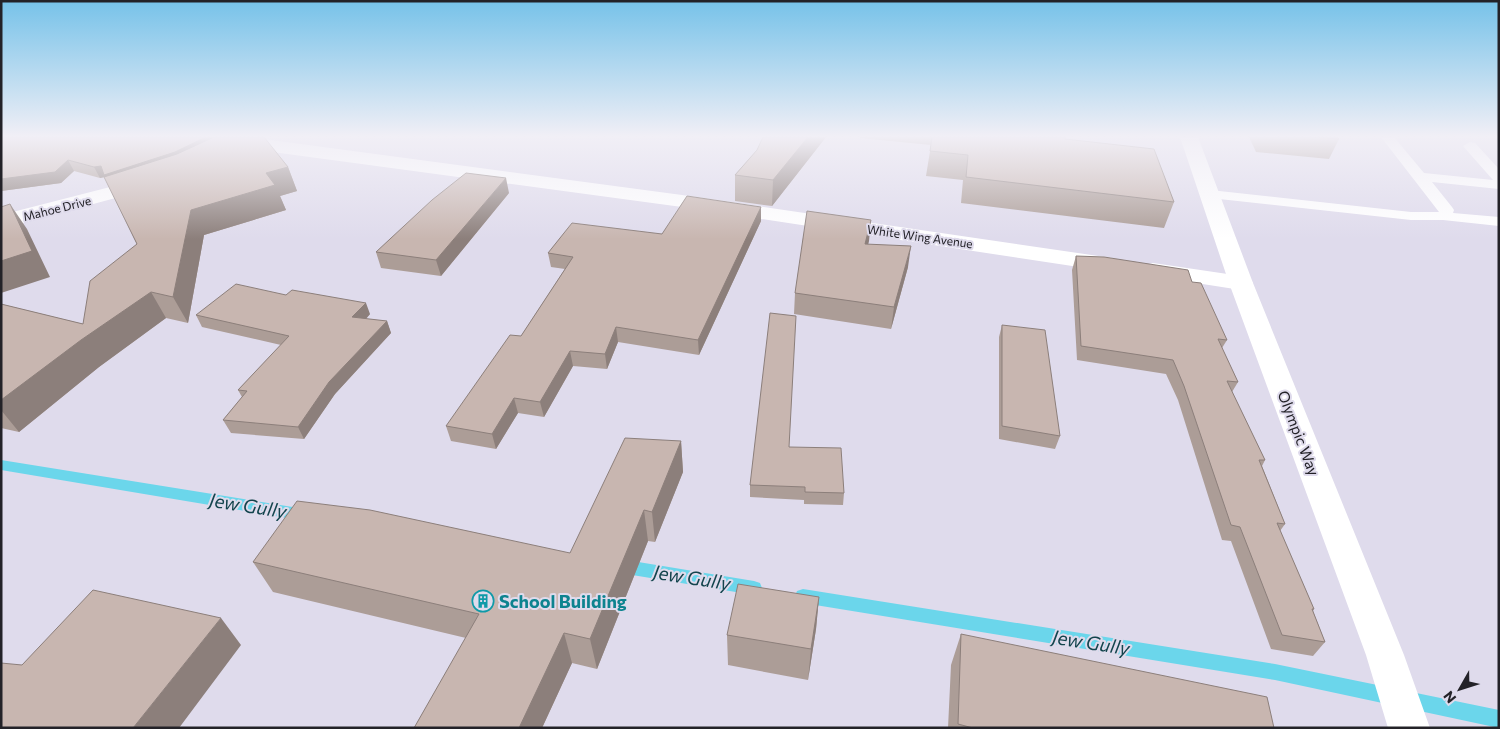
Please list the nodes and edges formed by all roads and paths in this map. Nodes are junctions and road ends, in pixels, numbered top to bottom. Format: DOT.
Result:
graph roads {
  1 [pos="451,171"];
  2 [pos="1202,171"];
  3 [pos="1415,171"];
  4 [pos="170,174"];
  5 [pos="1420,177"];
  6 [pos="1499,185"];
  7 [pos="1210,194"];
  8 [pos="1443,216"];
  9 [pos="1,222"];
  10 [pos="1499,222"];
  11 [pos="1241,283"];
  12 [pos="1410,728"];
  1 -- 11 [label="street, White Wing Avenue"];
  2 -- 7 [label="street, Olympic Way"];
  3 -- 5 [label="lane"];
  4 -- 9 [label="street, Mahoe Drive"];
  5 -- 6 [label="lane"];
  5 -- 8 [label="lane"];
  7 -- 8 [label="lane"];
  7 -- 11 [label="street, Olympic Way"];
  8 -- 10 [label="lane"];
  11 -- 12 [label="street, Olympic Way"];
}
